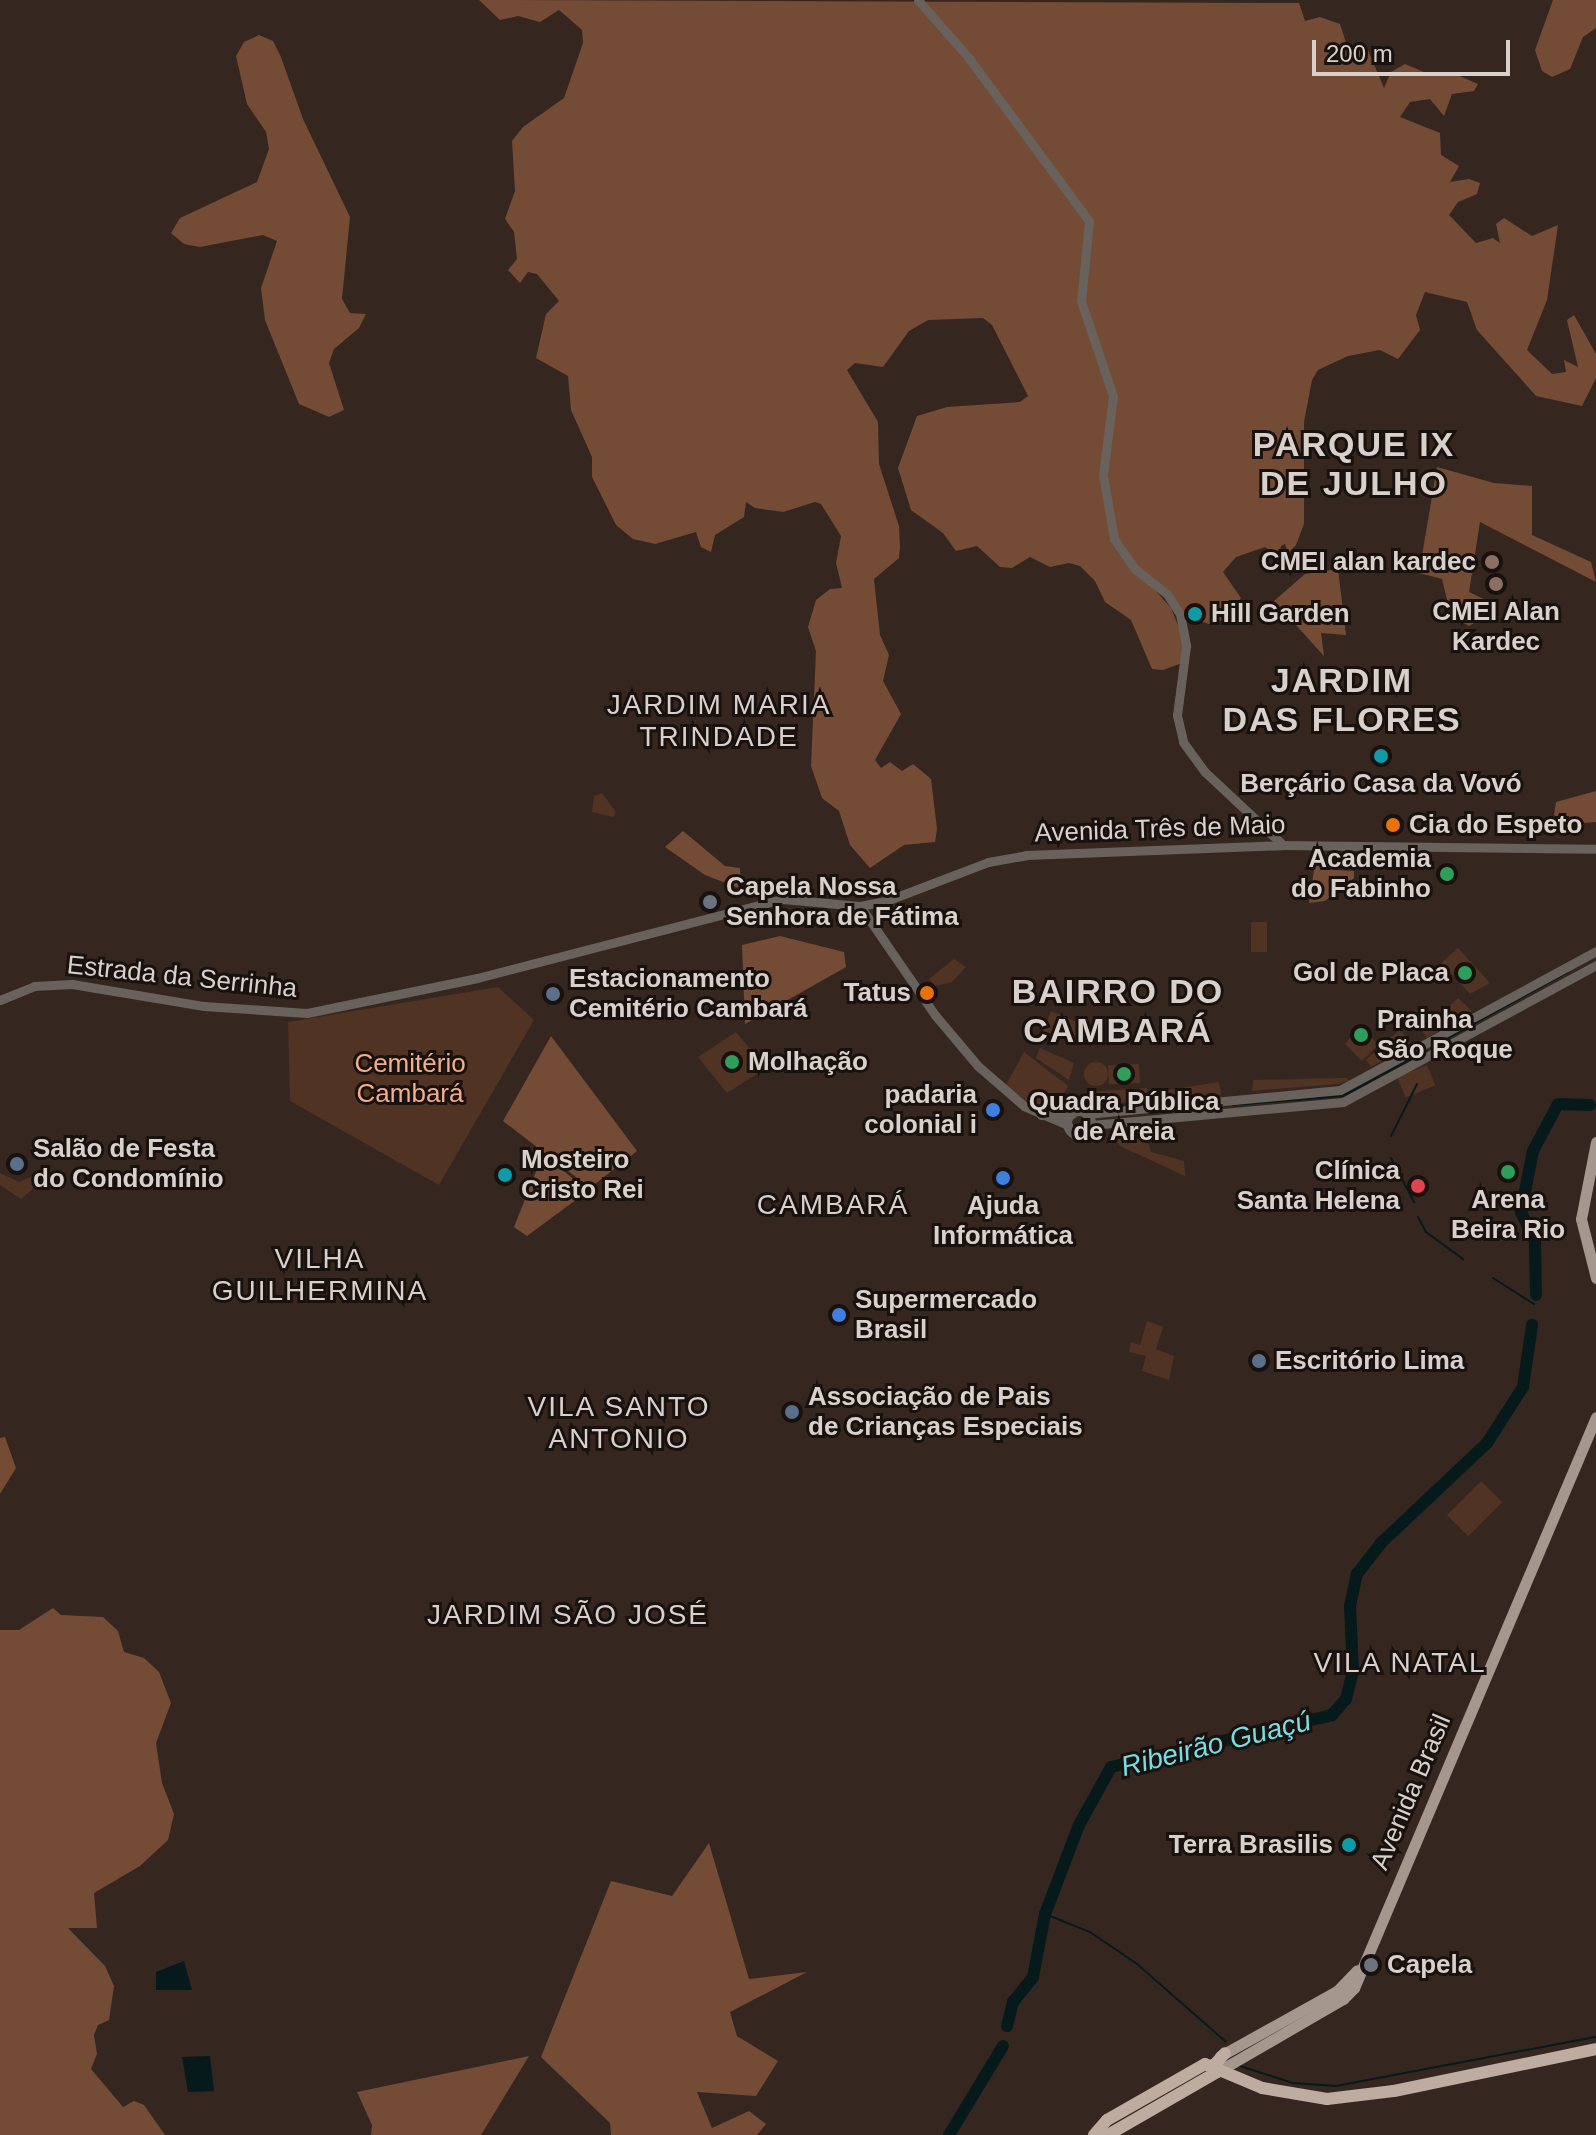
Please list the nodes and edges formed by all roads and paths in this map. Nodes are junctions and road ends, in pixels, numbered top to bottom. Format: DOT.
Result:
graph roads {
  1 [pos="918,0"];
  2 [pos="1271,834"];
  3 [pos="1257,845"];
  4 [pos="1283,845"];
  5 [pos="1596,849"];
  6 [pos="860,906"];
  7 [pos="595,945"];
  8 [pos="1596,951"];
  9 [pos="1584,957"];
  10 [pos="1593,967"];
  11 [pos="0,1000"];
  12 [pos="1072,1114"];
  13 [pos="1086,1114"];
  14 [pos="1041,1115"];
  15 [pos="1068,1125"];
  16 [pos="1091,1125"];
  17 [pos="1596,1142"];
  18 [pos="1596,1278"];
  19 [pos="1596,1417"];
  20 [pos="1596,2049"];
  21 [pos="1228,2058"];
  22 [pos="1205,2064"];
  23 [pos="1217,2072"];
  24 [pos="1094,2135"];
  25 [pos="1108,2135"];
  1 -- 2 [label="street"];
  2 -- 3 [label="street"];
  2 -- 4 [label="street"];
  3 -- 4 [label="street, Avenida Três de Maio"];
  3 -- 6 [label="street, Avenida Três de Maio"];
  4 -- 5 [label="street, Avenida Três de Maio"];
  6 -- 7 [label="street, Avenida Três de Maio"];
  6 -- 14 [label="street"];
  7 -- 11 [label="street, Estrada da Serrinha"];
  8 -- 9 [label="street"];
  9 -- 10 [label="street"];
  9 -- 13 [label="street"];
  10 -- 16 [label="street"];
  12 -- 13 [label="street"];
  12 -- 14 [label="street"];
  12 -- 15 [label="street"];
  13 -- 16 [label="street"];
  14 -- 15 [label="street"];
  15 -- 16 [label="street"];
  17 -- 18 [label="main road"];
  19 -- 21 [label="main road, Avenida Brasil"];
  20 -- 23 [label="highway"];
  21 -- 22 [label="main road, Avenida Brasil"];
  21 -- 23 [label="highway"];
  22 -- 23 [label="highway"];
  22 -- 24 [label="highway"];
  23 -- 25 [label="highway"];
}
